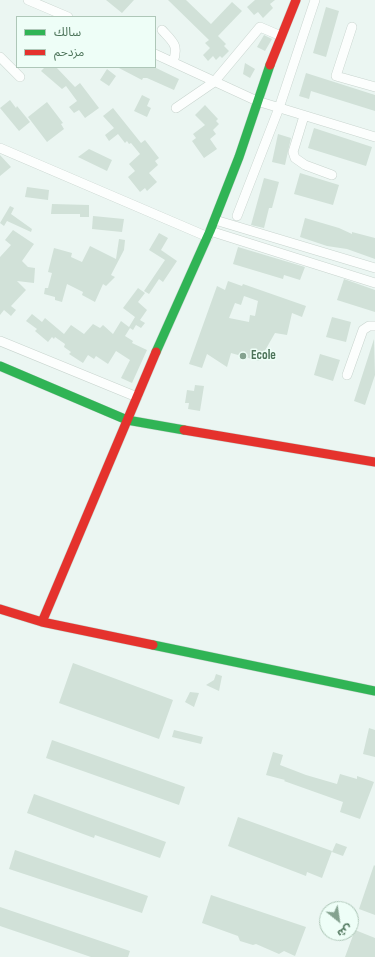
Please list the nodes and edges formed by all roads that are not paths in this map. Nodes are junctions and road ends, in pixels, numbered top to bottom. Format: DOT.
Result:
graph roads {
  1 [pos="28,0"];
  2 [pos="296,0"];
  3 [pos="315,0"];
  4 [pos="66,16"];
  5 [pos="352,27"];
  6 [pos="162,30"];
  7 [pos="281,36"];
  8 [pos="156,54"];
  9 [pos="0,57"];
  10 [pos="173,62"];
  11 [pos="20,77"];
  12 [pos="214,82"];
  13 [pos="375,87"];
  14 [pos="257,101"];
  15 [pos="176,108"];
  16 [pos="279,108"];
  17 [pos="304,116"];
  18 [pos="375,136"];
  19 [pos="0,148"];
  20 [pos="332,175"];
  21 [pos="237,216"];
  22 [pos="215,220"];
  23 [pos="209,234"];
  24 [pos="375,268"];
  25 [pos="375,283"];
  26 [pos="375,326"];
  27 [pos="0,341"];
  28 [pos="0,366"];
  29 [pos="347,375"];
  30 [pos="137,397"];
  31 [pos="127,420"];
  32 [pos="375,462"];
  33 [pos="0,609"];
  34 [pos="42,622"];
  35 [pos="375,692"];
  1 -- 4 [label="street"];
  2 -- 7 [label="street"];
  3 -- 16 [label="street"];
  5 -- 13 [label="street"];
  6 -- 10 [label="street"];
  7 -- 12 [label="street"];
  7 -- 14 [label="street"];
  8 -- 10 [label="street"];
  9 -- 11 [label="street"];
  10 -- 12 [label="street"];
  12 -- 14 [label="street"];
  12 -- 15 [label="street"];
  14 -- 16 [label="street"];
  14 -- 22 [label="street"];
  16 -- 17 [label="street"];
  16 -- 21 [label="street"];
  17 -- 18 [label="street"];
  17 -- 20 [label="street"];
  19 -- 23 [label="street"];
  22 -- 23 [label="street"];
  22 -- 24 [label="street"];
  23 -- 25 [label="street"];
  23 -- 30 [label="street"];
  26 -- 29 [label="street"];
  27 -- 30 [label="street"];
  28 -- 31 [label="street"];
  30 -- 31 [label="street"];
  31 -- 32 [label="street"];
  31 -- 34 [label="street"];
  33 -- 34 [label="street"];
  34 -- 35 [label="street"];
}
